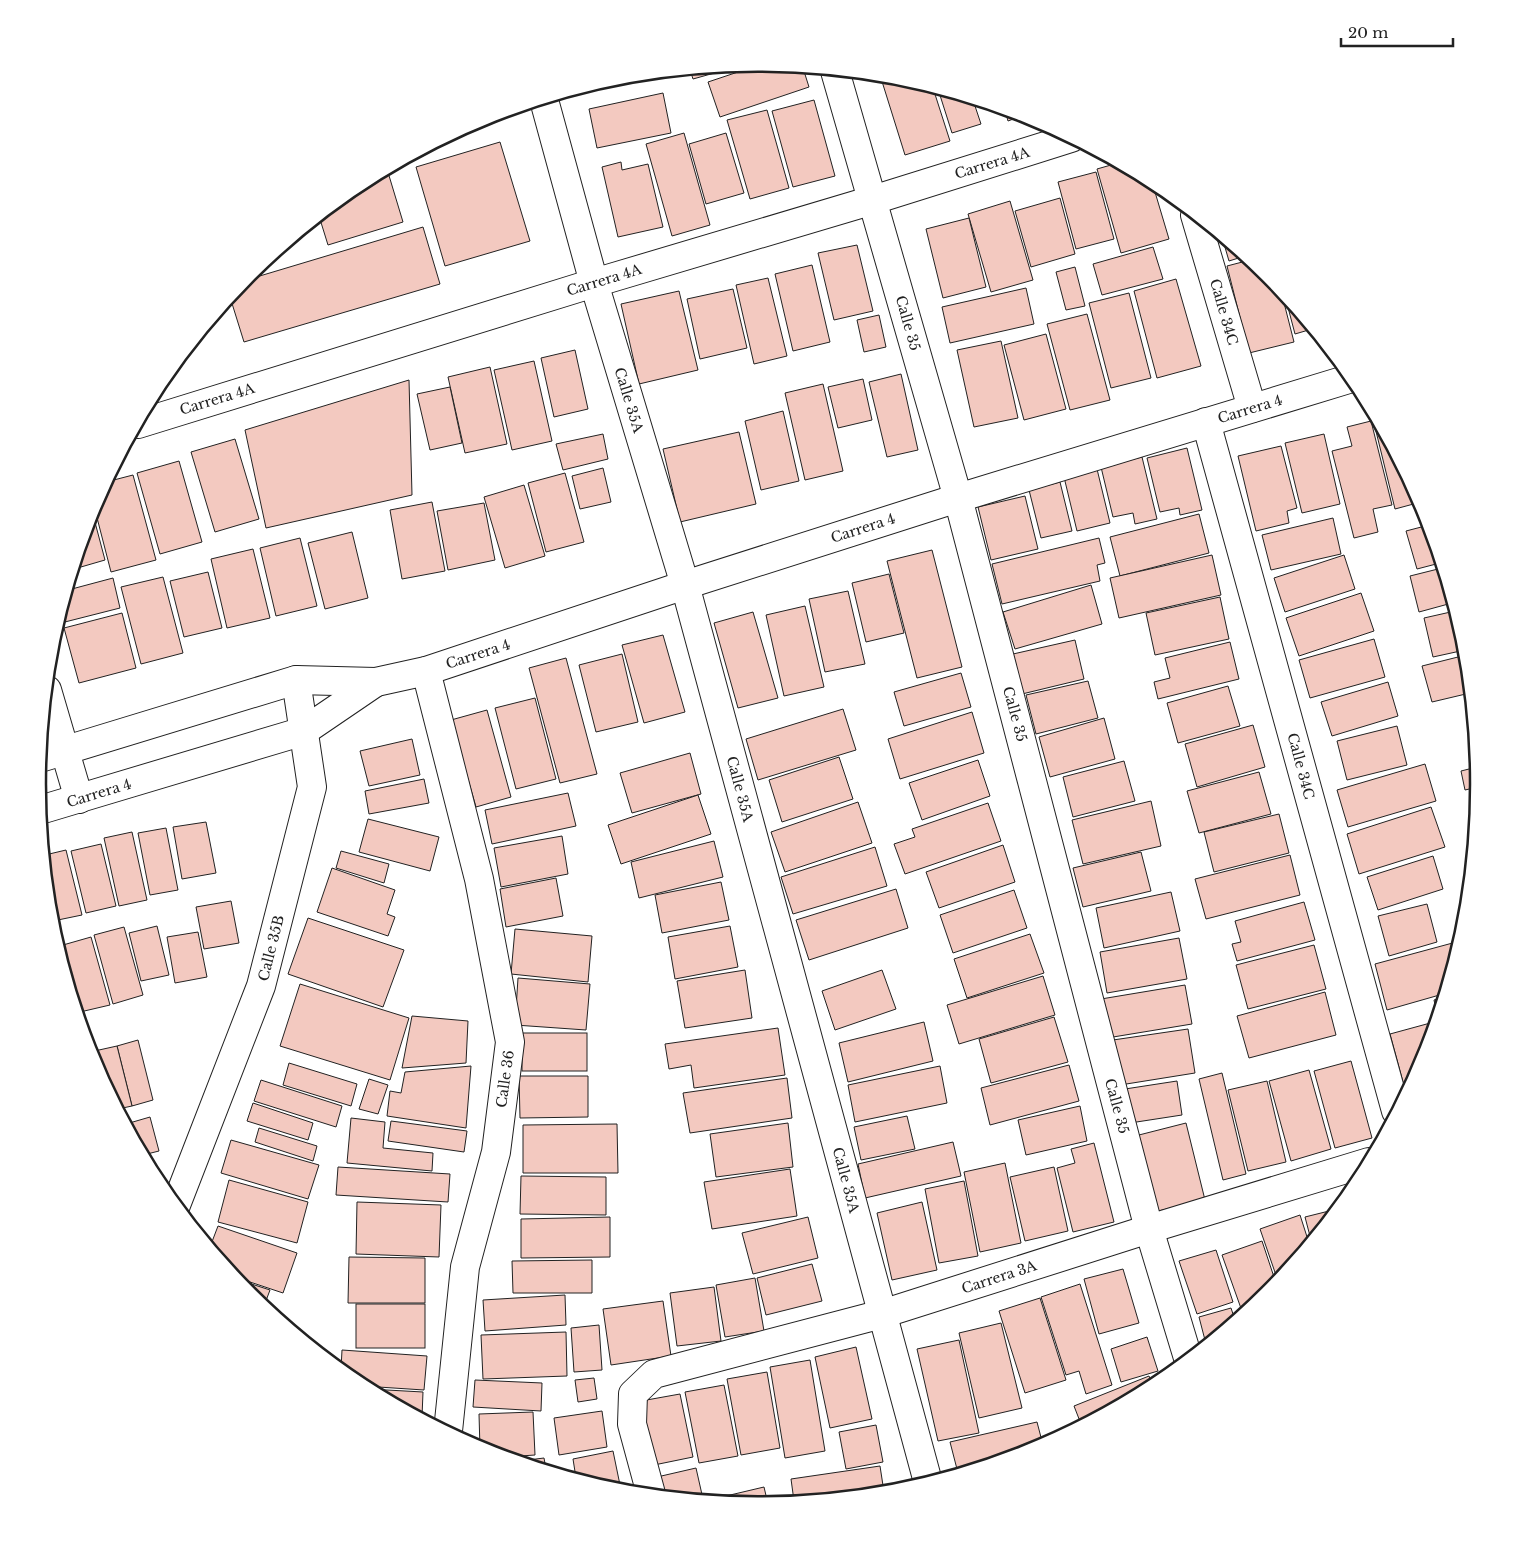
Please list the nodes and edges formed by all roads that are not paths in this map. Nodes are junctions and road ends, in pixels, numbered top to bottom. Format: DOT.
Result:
graph roads {
  1 [pos="836,77"];
  2 [pos="545,105"];
  3 [pos="1062,141"];
  4 [pos="872,200"];
  5 [pos="1198,225"];
  6 [pos="594,283"];
  7 [pos="1344,380"];
  8 [pos="1252,408"];
  9 [pos="146,422"];
  10 [pos="1206,422"];
  11 [pos="958,498"];
  12 [pos="685,585"];
  13 [pos="426,672"];
  14 [pos="296,680"];
  15 [pos="376,682"];
  16 [pos="49,721"];
  17 [pos="304,731"];
  18 [pos="52,754"];
  19 [pos="79,799"];
  20 [pos="47,808"];
  21 [pos="1394,1103"];
  22 [pos="1358,1165"];
  23 [pos="179,1197"];
  24 [pos="1150,1229"];
  25 [pos="882,1314"];
  26 [pos="1186,1352"];
  27 [pos="449,1425"];
  28 [pos="926,1475"];
  29 [pos="649,1487"];
  1 -- 4 [label="street, Calle 35"];
  2 -- 6 [label="street, Calle 35A"];
  3 -- 4 [label="street, Carrera 4A"];
  4 -- 6 [label="street, Carrera 4A"];
  4 -- 11 [label="street, Calle 35"];
  5 -- 8 [label="street, Calle 34C"];
  6 -- 9 [label="street, Carrera 4A"];
  6 -- 12 [label="street, Calle 35A"];
  7 -- 8 [label="street, Carrera 4"];
  8 -- 10 [label="street, Carrera 4"];
  10 -- 11 [label="street, Carrera 4"];
  10 -- 21 [label="street, Calle 34C"];
  11 -- 12 [label="street, Carrera 4"];
  11 -- 24 [label="street, Calle 35"];
  12 -- 13 [label="street, Carrera 4"];
  12 -- 25 [label="street, Calle 35A"];
  13 -- 15 [label="street, Carrera 4"];
  13 -- 27 [label="street, Calle 36"];
  14 -- 15 [label="street, Carrera 4"];
  14 -- 17 [label="street, Calle 35B"];
  14 -- 18 [label="street, Carrera 4"];
  15 -- 17 [label="street, Carrera 4"];
  16 -- 18 [label="street"];
  17 -- 19 [label="street, Carrera 4"];
  17 -- 23 [label="street, Calle 35B"];
  18 -- 19 [label="street"];
  19 -- 20 [label="street, Carrera 4"];
  22 -- 24 [label="street, Carrera 3A"];
  24 -- 25 [label="street, Carrera 3A"];
  24 -- 26 [label="street, Calle 35"];
  25 -- 28 [label="street, Calle 35A"];
  25 -- 29 [label="street, Carrera 3A"];
}
